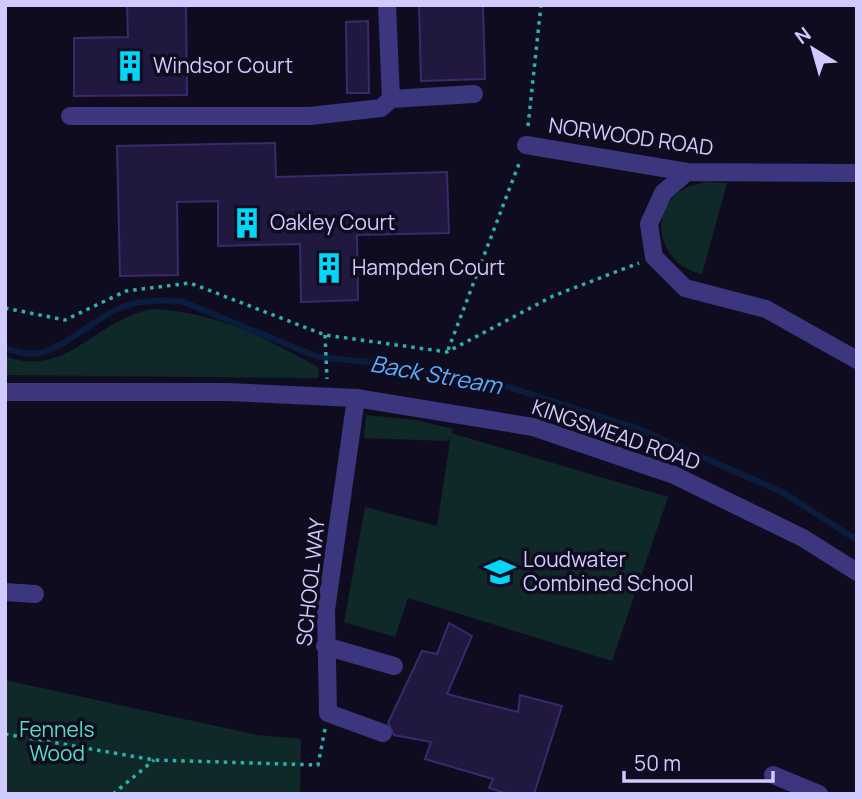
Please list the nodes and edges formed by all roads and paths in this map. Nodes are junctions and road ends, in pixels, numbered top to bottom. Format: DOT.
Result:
graph roads {
  1 [pos="387,5"];
  2 [pos="541,5"];
  3 [pos="474,94"];
  4 [pos="391,99"];
  5 [pos="69,116"];
  6 [pos="526,145"];
  7 [pos="687,172"];
  8 [pos="857,173"];
  9 [pos="654,257"];
  10 [pos="5,308"];
  11 [pos="325,335"];
  12 [pos="447,352"];
  13 [pos="857,360"];
  14 [pos="5,392"];
  15 [pos="328,396"];
  16 [pos="356,398"];
  17 [pos="857,572"];
  18 [pos="5,592"];
  19 [pos="34,594"];
  20 [pos="325,646"];
  21 [pos="394,666"];
  22 [pos="328,713"];
  23 [pos="383,733"];
  24 [pos="5,734"];
  25 [pos="154,760"];
  26 [pos="773,775"];
  27 [pos="113,794"];
  28 [pos="819,794"];
  1 -- 4 [label="street"];
  2 -- 6 [label="path"];
  3 -- 4 [label="street"];
  4 -- 5 [label="street"];
  6 -- 7 [label="street, NORWOOD ROAD"];
  6 -- 12 [label="path"];
  7 -- 8 [label="street, NORWOOD ROAD"];
  7 -- 9 [label="street"];
  9 -- 12 [label="path"];
  9 -- 13 [label="street"];
  10 -- 11 [label="path"];
  11 -- 12 [label="path"];
  11 -- 15 [label="path"];
  14 -- 15 [label="street, KINGSMEAD ROAD"];
  15 -- 16 [label="street, KINGSMEAD ROAD"];
  16 -- 17 [label="street, KINGSMEAD ROAD"];
  16 -- 20 [label="street, SCHOOL WAY"];
  18 -- 19 [label="street"];
  20 -- 21 [label="street"];
  20 -- 22 [label="street, SCHOOL WAY"];
  22 -- 23 [label="street"];
  22 -- 25 [label="path"];
  24 -- 25 [label="path"];
  25 -- 27 [label="path"];
  26 -- 28 [label="street"];
}
